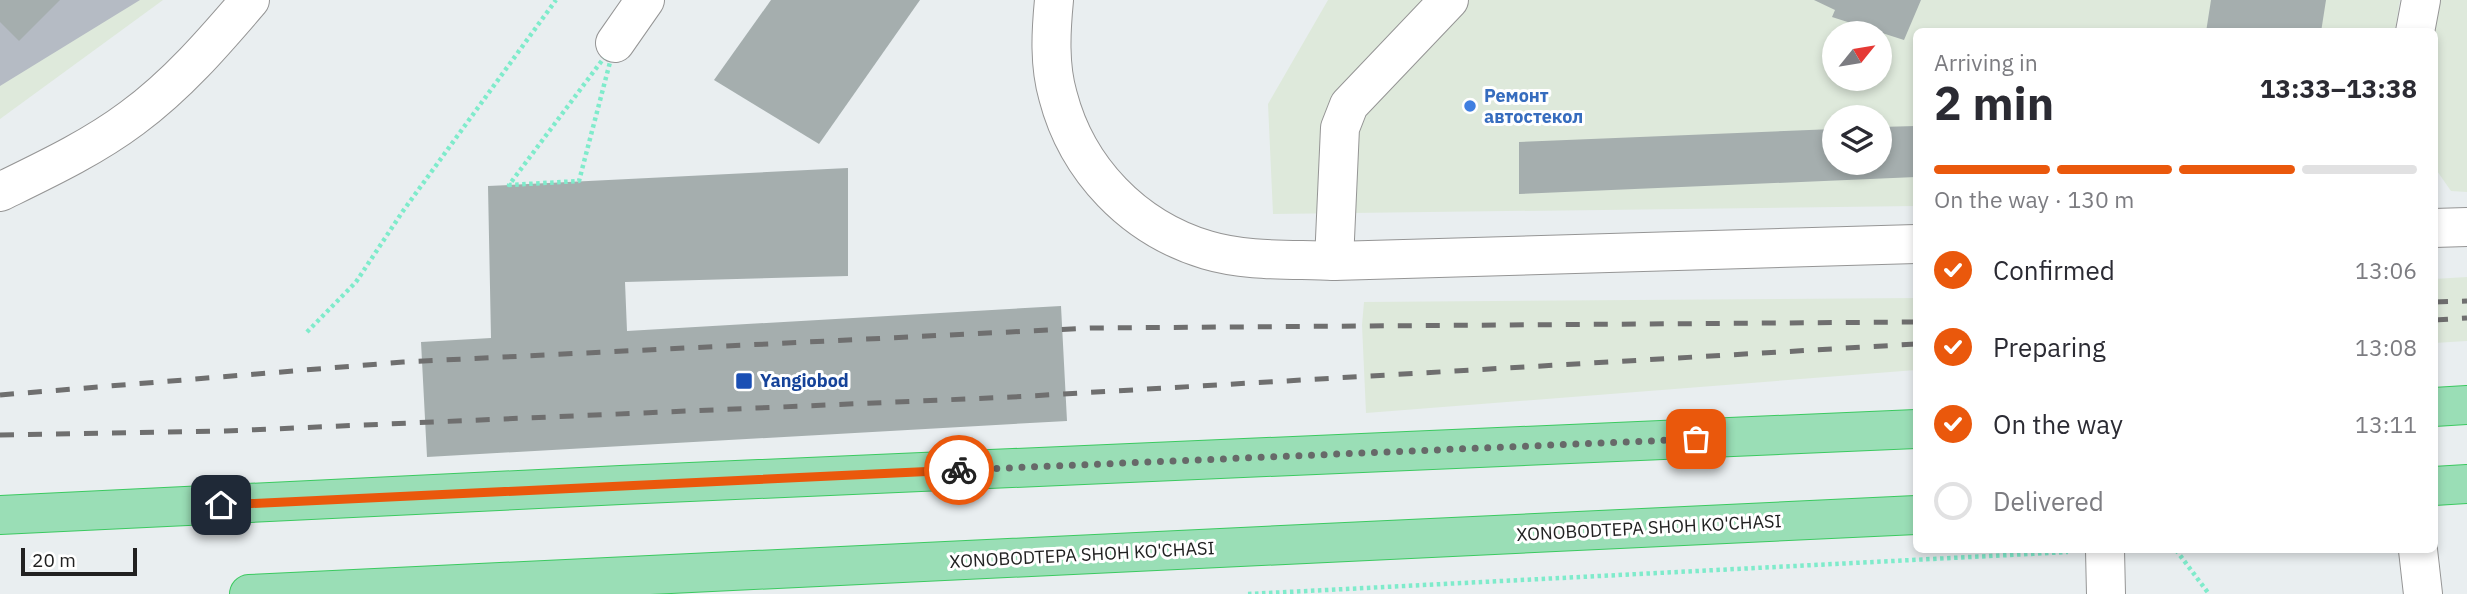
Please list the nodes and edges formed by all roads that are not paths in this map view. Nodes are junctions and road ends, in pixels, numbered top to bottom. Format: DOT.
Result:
graph roads {
  1 [pos="250,0"];
  2 [pos="645,0"];
  3 [pos="1054,0"];
  4 [pos="1449,0"];
  5 [pos="2421,0"];
  6 [pos="2416,28"];
  7 [pos="615,43"];
  8 [pos="0,192"];
  9 [pos="2467,227"];
  10 [pos="2438,228"];
  11 [pos="1913,244"];
  12 [pos="1334,261"];
  13 [pos="2467,405"];
  14 [pos="2438,407"];
  15 [pos="1913,429"];
  16 [pos="2438,485"];
  17 [pos="2467,485"];
  18 [pos="0,515"];
  19 [pos="1913,516"];
  20 [pos="2089,553"];
  21 [pos="2418,553"];
  22 [pos="249,594"];
  23 [pos="2106,594"];
  24 [pos="2423,594"];
  1 -- 8 [label="street"];
  2 -- 7 [label="street"];
  3 -- 12 [label="street"];
  4 -- 12 [label="street"];
  5 -- 6 [label="street"];
  9 -- 10 [label="street"];
  11 -- 12 [label="street"];
  13 -- 14 [label="highway"];
  15 -- 18 [label="highway"];
  16 -- 17 [label="highway"];
  19 -- 22 [label="highway, XONOBODTEPA SHOH KO'CHASI"];
  20 -- 23 [label="street"];
  21 -- 24 [label="street"];
}
